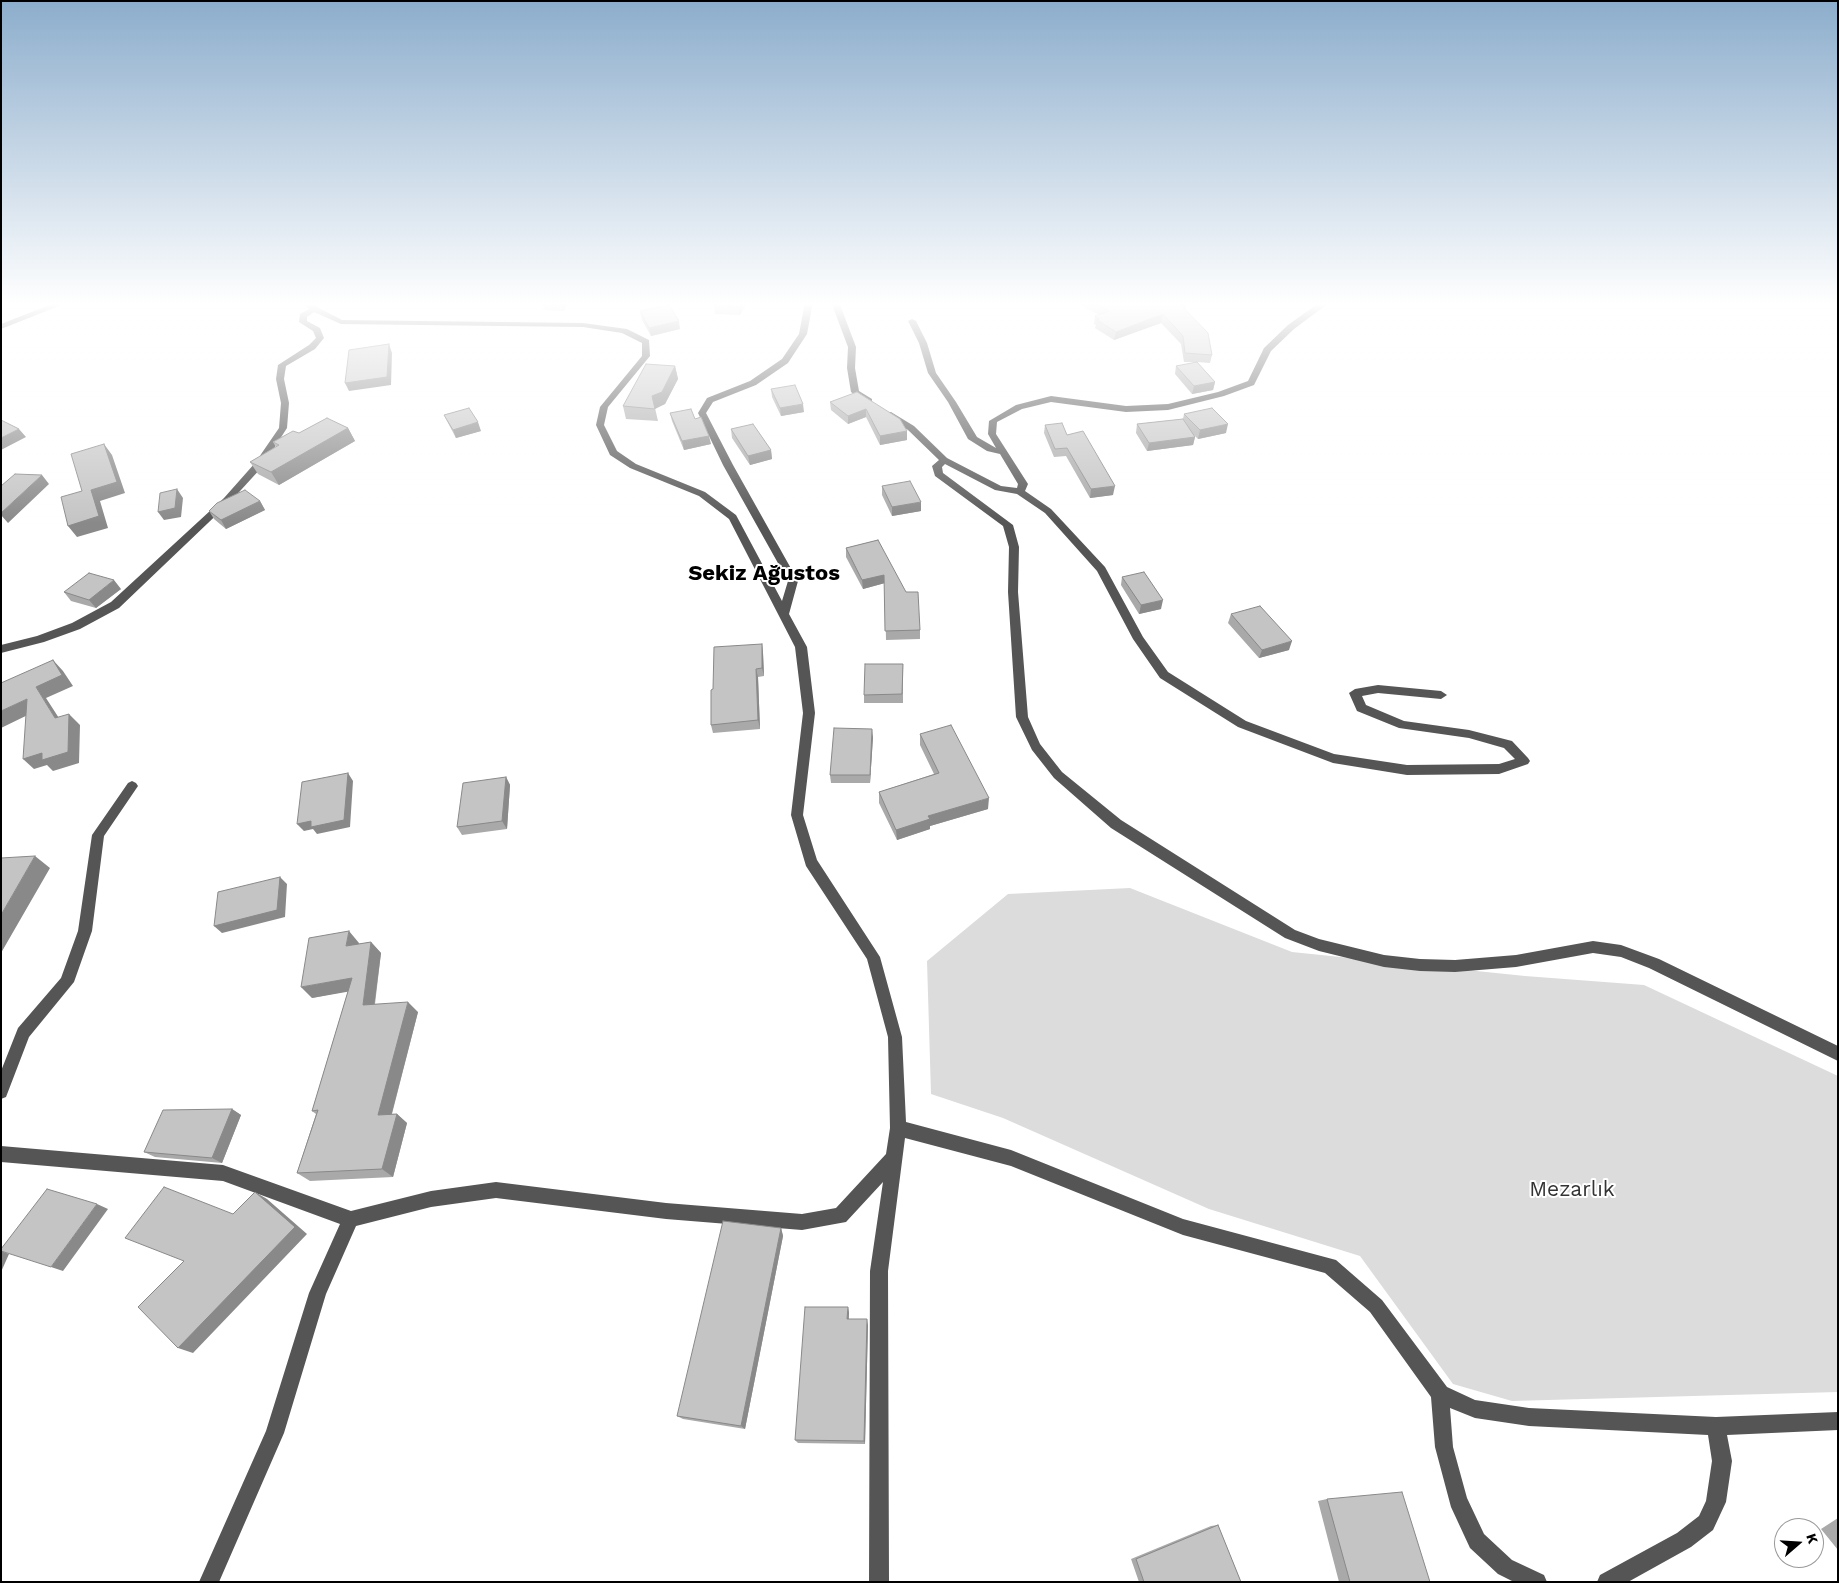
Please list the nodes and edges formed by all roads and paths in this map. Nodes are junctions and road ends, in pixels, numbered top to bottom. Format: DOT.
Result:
graph roads {
  1 [pos="280,376"];
  2 [pos="630,376"];
  3 [pos="763,376"];
  4 [pos="852,376"];
  5 [pos="934,376"];
  6 [pos="1254,376"];
  7 [pos="1004,452"];
  8 [pos="944,460"];
  9 [pos="1020,492"];
  10 [pos="784,614"];
  11 [pos="1,649"];
  12 [pos="1441,695"];
  13 [pos="132,786"];
  14 [pos="1838,1054"];
  15 [pos="1,1092"];
  16 [pos="898,1128"];
  17 [pos="1,1154"];
  18 [pos="894,1158"];
  19 [pos="351,1219"];
  20 [pos="1440,1394"];
  21 [pos="1838,1420"];
  22 [pos="1716,1426"];
  23 [pos="209,1582"];
  24 [pos="879,1582"];
  25 [pos="1537,1582"];
  26 [pos="1607,1582"];
  1 -- 11 [label="street"];
  2 -- 10 [label="street"];
  3 -- 10 [label="street"];
  4 -- 8 [label="street"];
  5 -- 7 [label="street"];
  6 -- 7 [label="street"];
  7 -- 9 [label="street"];
  8 -- 9 [label="street"];
  8 -- 14 [label="street"];
  9 -- 12 [label="street"];
  10 -- 16 [label="street"];
  13 -- 15 [label="street"];
  16 -- 18 [label="street"];
  16 -- 20 [label="street"];
  17 -- 19 [label="street"];
  18 -- 19 [label="street"];
  18 -- 24 [label="street"];
  19 -- 23 [label="street"];
  20 -- 22 [label="street"];
  20 -- 25 [label="street"];
  21 -- 22 [label="street"];
  22 -- 26 [label="street"];
}
